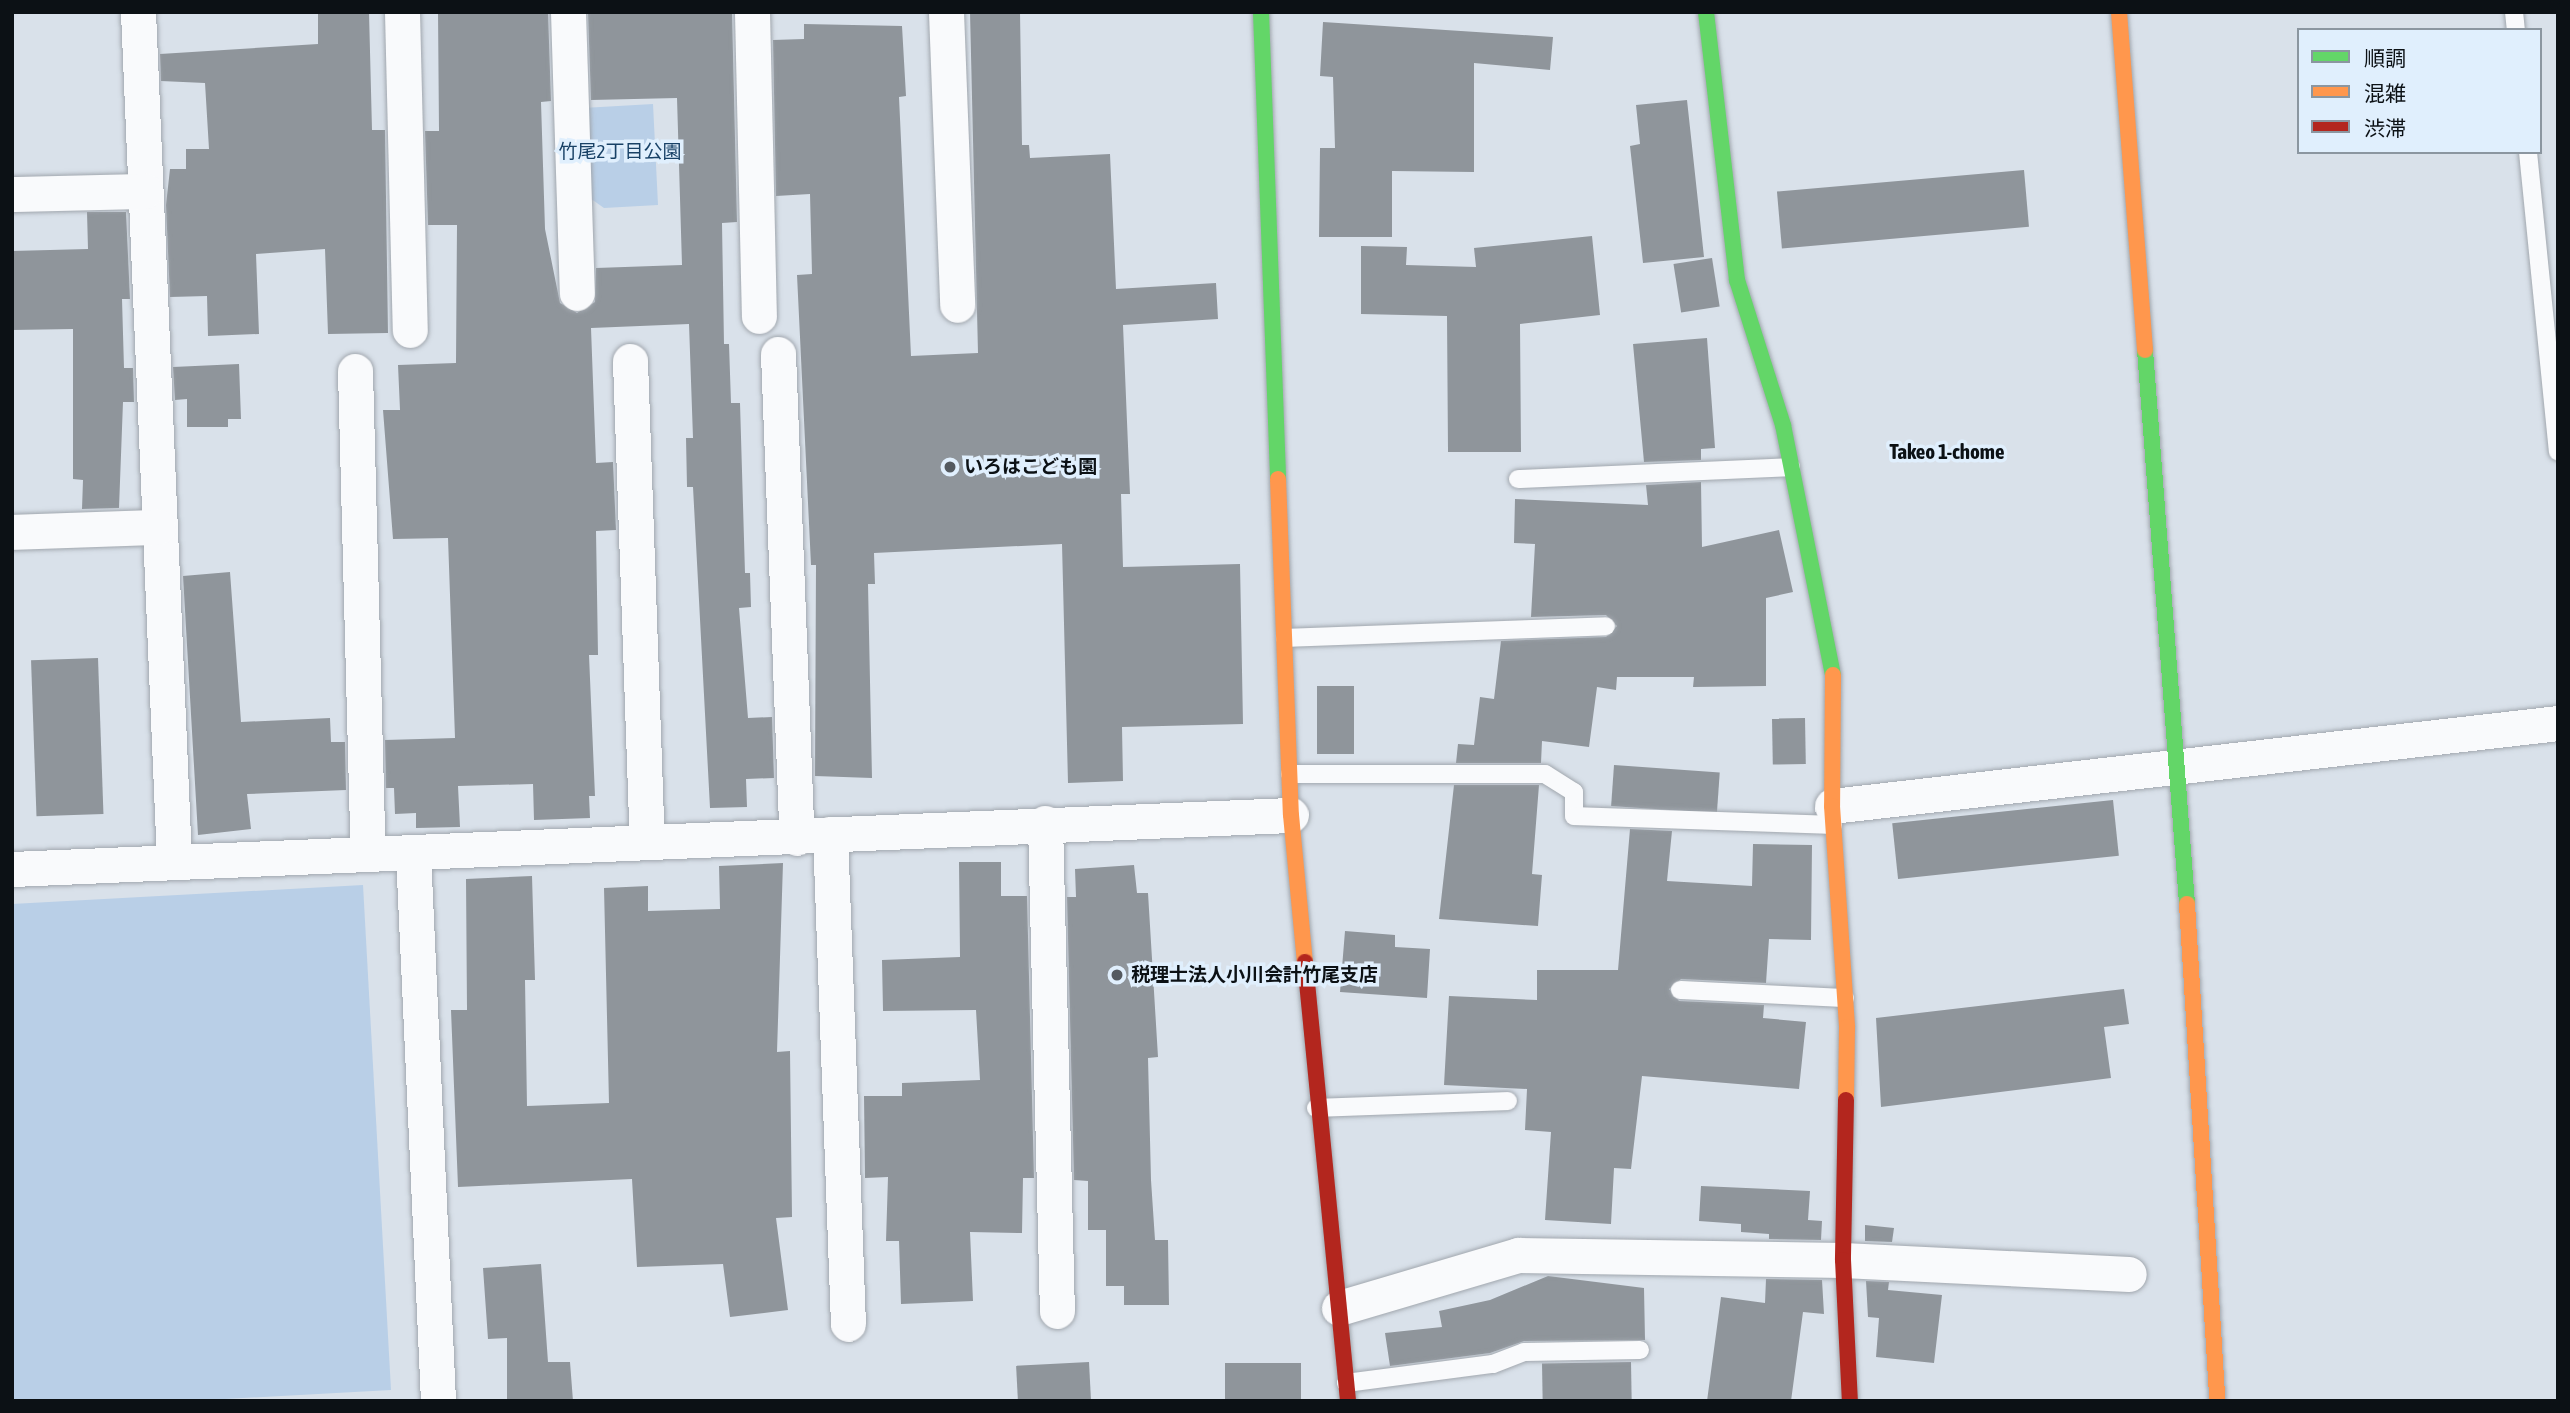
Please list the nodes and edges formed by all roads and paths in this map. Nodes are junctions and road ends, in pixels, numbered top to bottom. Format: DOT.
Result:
graph roads {
  1 [pos="138,12"];
  2 [pos="402,12"];
  3 [pos="568,12"];
  4 [pos="752,12"];
  5 [pos="946,12"];
  6 [pos="1261,12"];
  7 [pos="1706,12"];
  8 [pos="2119,12"];
  9 [pos="2528,154"];
  10 [pos="145,191"];
  11 [pos="12,194"];
  12 [pos="577,293"];
  13 [pos="957,305"];
  14 [pos="759,316"];
  15 [pos="410,330"];
  16 [pos="778,354"];
  17 [pos="630,361"];
  18 [pos="355,371"];
  19 [pos="2558,451"];
  20 [pos="1791,467"];
  21 [pos="1518,479"];
  22 [pos="158,527"];
  23 [pos="12,532"];
  24 [pos="1606,626"];
  25 [pos="1284,638"];
  26 [pos="2558,723"];
  27 [pos="2177,766"];
  28 [pos="1290,774"];
  29 [pos="1291,815"];
  30 [pos="1832,815"];
  31 [pos="1045,823"];
  32 [pos="814,836"];
  33 [pos="647,841"];
  34 [pos="368,853"];
  35 [pos="413,854"];
  36 [pos="174,862"];
  37 [pos="12,869"];
  38 [pos="1680,990"];
  39 [pos="1844,998"];
  40 [pos="1507,1101"];
  41 [pos="1316,1108"];
  42 [pos="1843,1260"];
  43 [pos="2129,1275"];
  44 [pos="1339,1308"];
  45 [pos="1057,1311"];
  46 [pos="848,1324"];
  47 [pos="1640,1350"];
  48 [pos="1347,1392"];
  49 [pos="438,1401"];
  50 [pos="1850,1401"];
  51 [pos="2217,1401"];
  1 -- 10 [label="street"];
  2 -- 15 [label="street"];
  3 -- 12 [label="street"];
  4 -- 14 [label="street"];
  5 -- 13 [label="street"];
  6 -- 25 [label="street"];
  7 -- 20 [label="street"];
  8 -- 27 [label="street"];
  9 -- 19 [label="lane"];
  10 -- 11 [label="street"];
  10 -- 22 [label="street"];
  16 -- 32 [label="street"];
  17 -- 33 [label="street"];
  18 -- 34 [label="street"];
  20 -- 21 [label="lane"];
  20 -- 30 [label="street"];
  22 -- 23 [label="street"];
  22 -- 36 [label="street"];
  24 -- 25 [label="lane"];
  25 -- 28 [label="street"];
  26 -- 27 [label="street"];
  27 -- 30 [label="street"];
  27 -- 51 [label="street"];
  28 -- 29 [label="street"];
  28 -- 30 [label="lane"];
  29 -- 31 [label="street"];
  29 -- 41 [label="street"];
  30 -- 39 [label="street"];
  31 -- 32 [label="street"];
  31 -- 45 [label="street"];
  32 -- 33 [label="street"];
  32 -- 46 [label="street"];
  33 -- 35 [label="street"];
  34 -- 35 [label="street"];
  34 -- 36 [label="street"];
  35 -- 49 [label="street"];
  36 -- 37 [label="street"];
  38 -- 39 [label="lane"];
  39 -- 42 [label="street"];
  40 -- 41 [label="lane"];
  41 -- 44 [label="street"];
  42 -- 43 [label="street"];
  42 -- 44 [label="street"];
  42 -- 50 [label="street"];
  44 -- 48 [label="street"];
  47 -- 48 [label="lane"];
}
